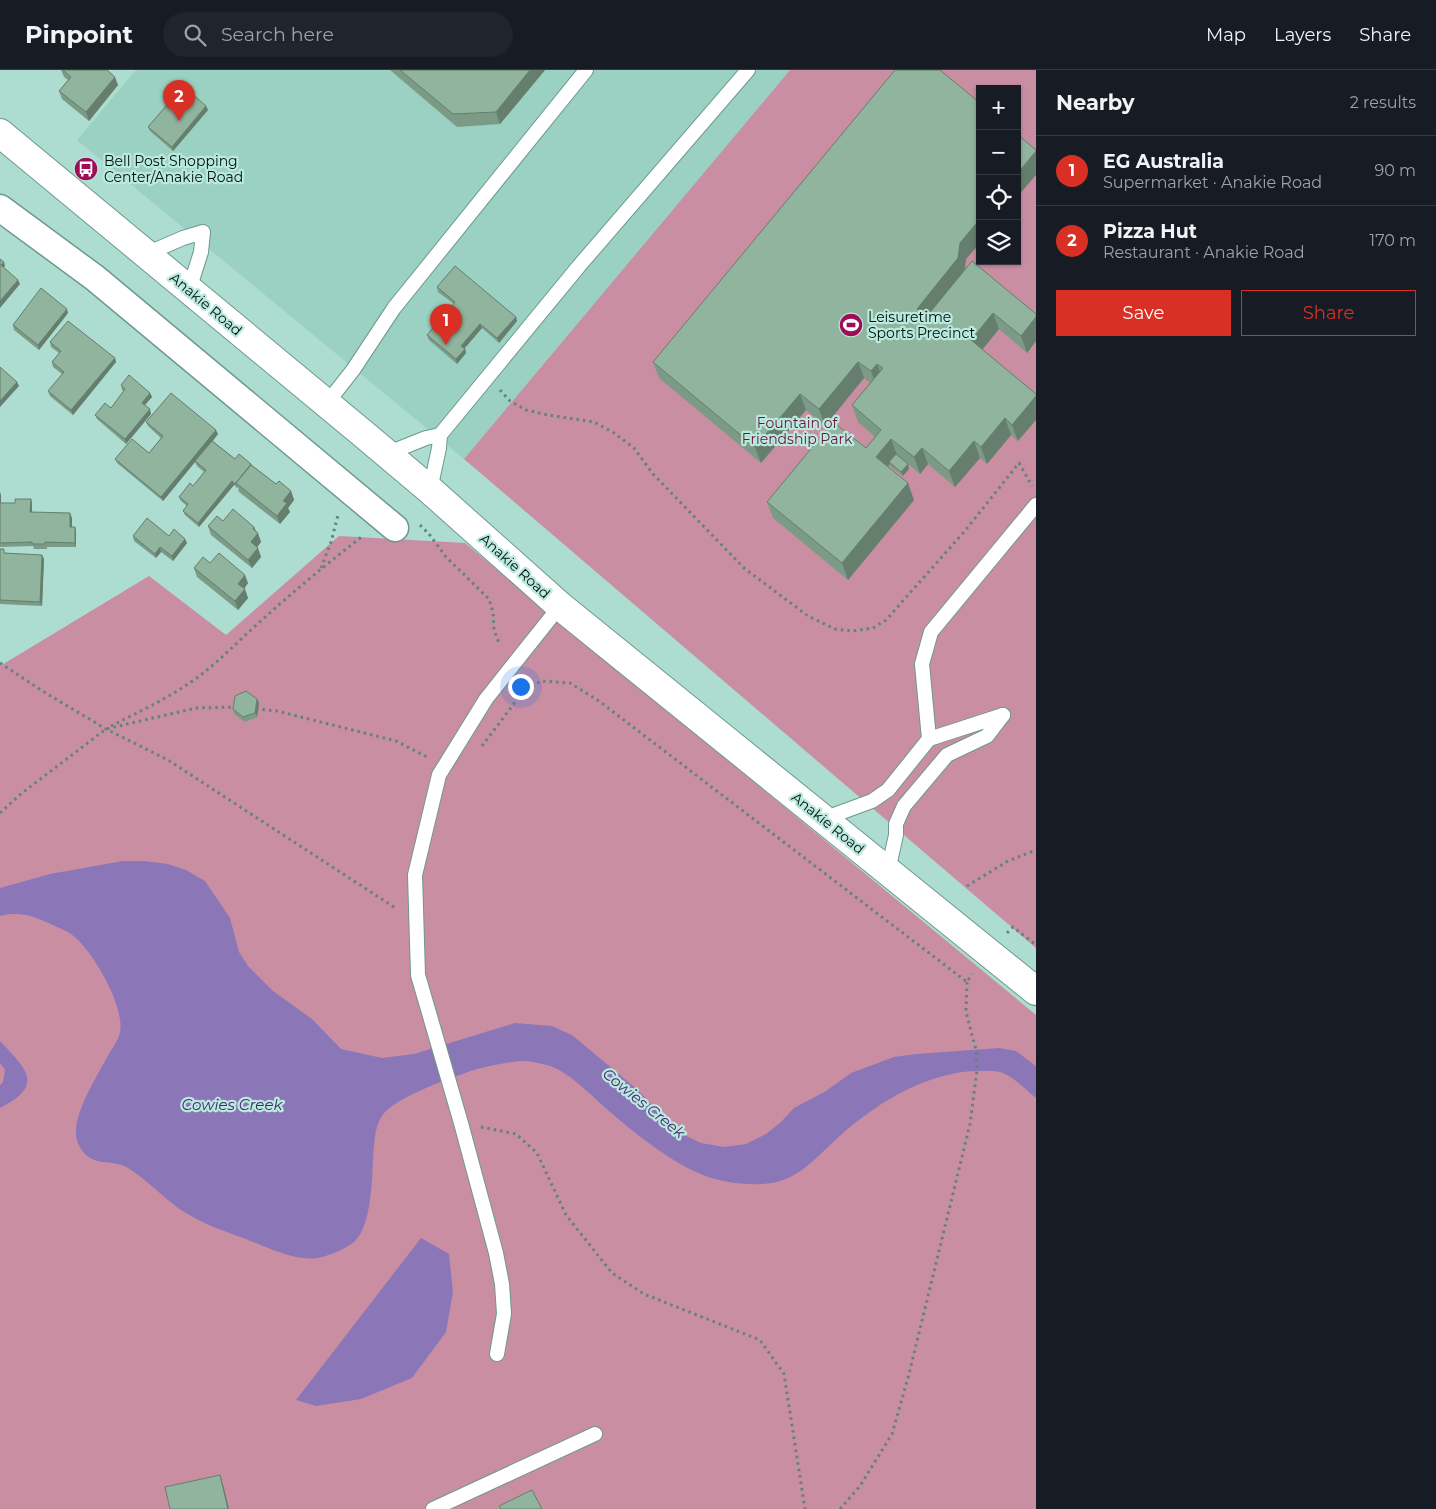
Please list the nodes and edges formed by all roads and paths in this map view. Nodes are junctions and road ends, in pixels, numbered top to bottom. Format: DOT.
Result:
graph roads {
  1 [pos="586,70"];
  2 [pos="748,70"];
  3 [pos="0,133"];
  4 [pos="0,208"];
  5 [pos="146,254"];
  6 [pos="189,290"];
  7 [pos="488,377"];
  8 [pos="327,403"];
  9 [pos="440,435"];
  10 [pos="386,454"];
  11 [pos="430,490"];
  12 [pos="1036,493"];
  13 [pos="1036,505"];
  14 [pos="340,508"];
  15 [pos="390,523"];
  16 [pos="321,569"];
  17 [pos="560,606"];
  18 [pos="0,663"];
  19 [pos="244,708"];
  20 [pos="252,709"];
  21 [pos="106,728"];
  22 [pos="930,739"];
  23 [pos="445,765"];
  24 [pos="0,813"];
  25 [pos="822,820"];
  26 [pos="1036,850"];
  27 [pos="888,871"];
  28 [pos="967,886"];
  29 [pos="400,910"];
  30 [pos="973,974"];
  31 [pos="967,982"];
  32 [pos="1036,991"];
  33 [pos="461,1123"];
  34 [pos="497,1354"];
  35 [pos="595,1434"];
  36 [pos="433,1509"];
  37 [pos="805,1509"];
  38 [pos="840,1509"];
  1 -- 8 [label="lane"];
  2 -- 7 [label="lane"];
  3 -- 5 [label="main road, Anakie Road"];
  4 -- 15 [label="street"];
  5 -- 6 [label="main road, Anakie Road"];
  5 -- 6 [label="lane"];
  6 -- 8 [label="main road, Anakie Road"];
  7 -- 9 [label="lane"];
  7 -- 12 [label="path"];
  8 -- 10 [label="main road, Anakie Road"];
  9 -- 10 [label="lane"];
  9 -- 11 [label="lane"];
  10 -- 11 [label="main road, Anakie Road"];
  11 -- 17 [label="main road, Anakie Road"];
  13 -- 22 [label="lane"];
  14 -- 16 [label="path"];
  15 -- 16 [label="path"];
  16 -- 21 [label="path"];
  17 -- 23 [label="lane"];
  17 -- 25 [label="main road, Anakie Road"];
  18 -- 21 [label="path"];
  19 -- 21 [label="path"];
  20 -- 23 [label="path"];
  21 -- 24 [label="path"];
  21 -- 29 [label="path"];
  22 -- 25 [label="lane"];
  22 -- 27 [label="lane"];
  23 -- 31 [label="path"];
  23 -- 33 [label="lane"];
  25 -- 27 [label="main road, Anakie Road"];
  26 -- 28 [label="path"];
  27 -- 32 [label="main road, Anakie Road"];
  30 -- 31 [label="path"];
  31 -- 38 [label="path"];
  33 -- 34 [label="lane"];
  33 -- 37 [label="path"];
  35 -- 36 [label="lane"];
}
